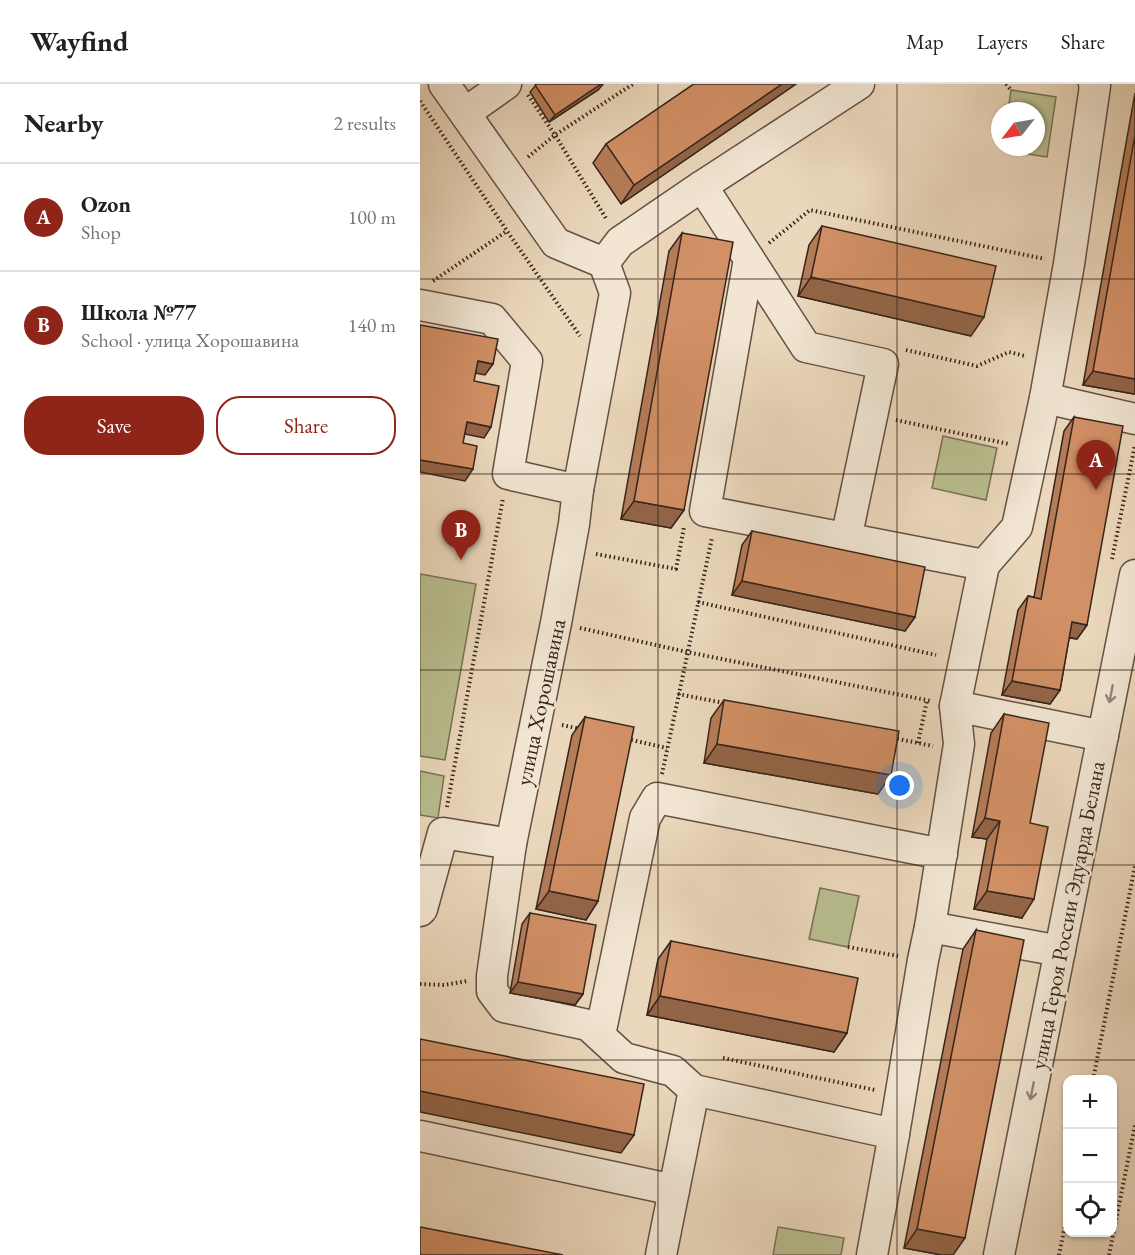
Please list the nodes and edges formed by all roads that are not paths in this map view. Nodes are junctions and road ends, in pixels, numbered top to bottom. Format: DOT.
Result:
graph roads {
  1 [pos="444,84"];
  2 [pos="859,84"];
  3 [pos="1094,84"];
  4 [pos="516,88"];
  5 [pos="465,113"];
  6 [pos="702,186"];
  7 [pos="612,253"];
  8 [pos="749,259"];
  9 [pos="425,294"];
  10 [pos="1045,398"];
  11 [pos="1135,419"];
  12 [pos="578,490"];
  13 [pos="846,539"];
  14 [pos="984,565"];
  15 [pos="1135,574"];
  16 [pos="955,705"];
  17 [pos="1103,736"];
  18 [pos="431,831"];
  19 [pos="511,844"];
  20 [pos="942,854"];
  21 [pos="420,911"];
  22 [pos="930,927"];
  23 [pos="1060,951"];
  24 [pos="600,1035"];
  25 [pos="694,1090"];
  26 [pos="894,1134"];
  27 [pos="420,1136"];
  28 [pos="674,1190"];
  29 [pos="661,1255"];
  30 [pos="872,1255"];
  31 [pos="999,1255"];
  1 -- 5 [label="street"];
  2 -- 6 [label="street"];
  3 -- 10 [label="street"];
  4 -- 5 [label="street"];
  5 -- 7 [label="street"];
  6 -- 7 [label="street"];
  6 -- 8 [label="street"];
  7 -- 12 [label="street, улица Хорошавина"];
  8 -- 13 [label="street"];
  8 -- 13 [label="street"];
  9 -- 12 [label="street"];
  10 -- 11 [label="street"];
  10 -- 14 [label="street"];
  12 -- 19 [label="street, улица Хорошавина"];
  13 -- 14 [label="street"];
  14 -- 16 [label="street"];
  15 -- 17 [label="street, улица Героя России Эдуарда Белана, one-way"];
  16 -- 17 [label="street"];
  16 -- 20 [label="street"];
  17 -- 23 [label="street, улица Героя России Эдуарда Белана"];
  18 -- 19 [label="street"];
  18 -- 21 [label="street"];
  19 -- 24 [label="street, улица Хорошавина"];
  20 -- 22 [label="street"];
  20 -- 24 [label="street"];
  22 -- 23 [label="street"];
  22 -- 26 [label="street"];
  23 -- 31 [label="street, улица Героя России Эдуарда Белана, one-way"];
  24 -- 25 [label="street, улица Хорошавина"];
  25 -- 26 [label="street"];
  25 -- 28 [label="street"];
  26 -- 30 [label="street"];
  27 -- 28 [label="street"];
  28 -- 29 [label="street"];
}
